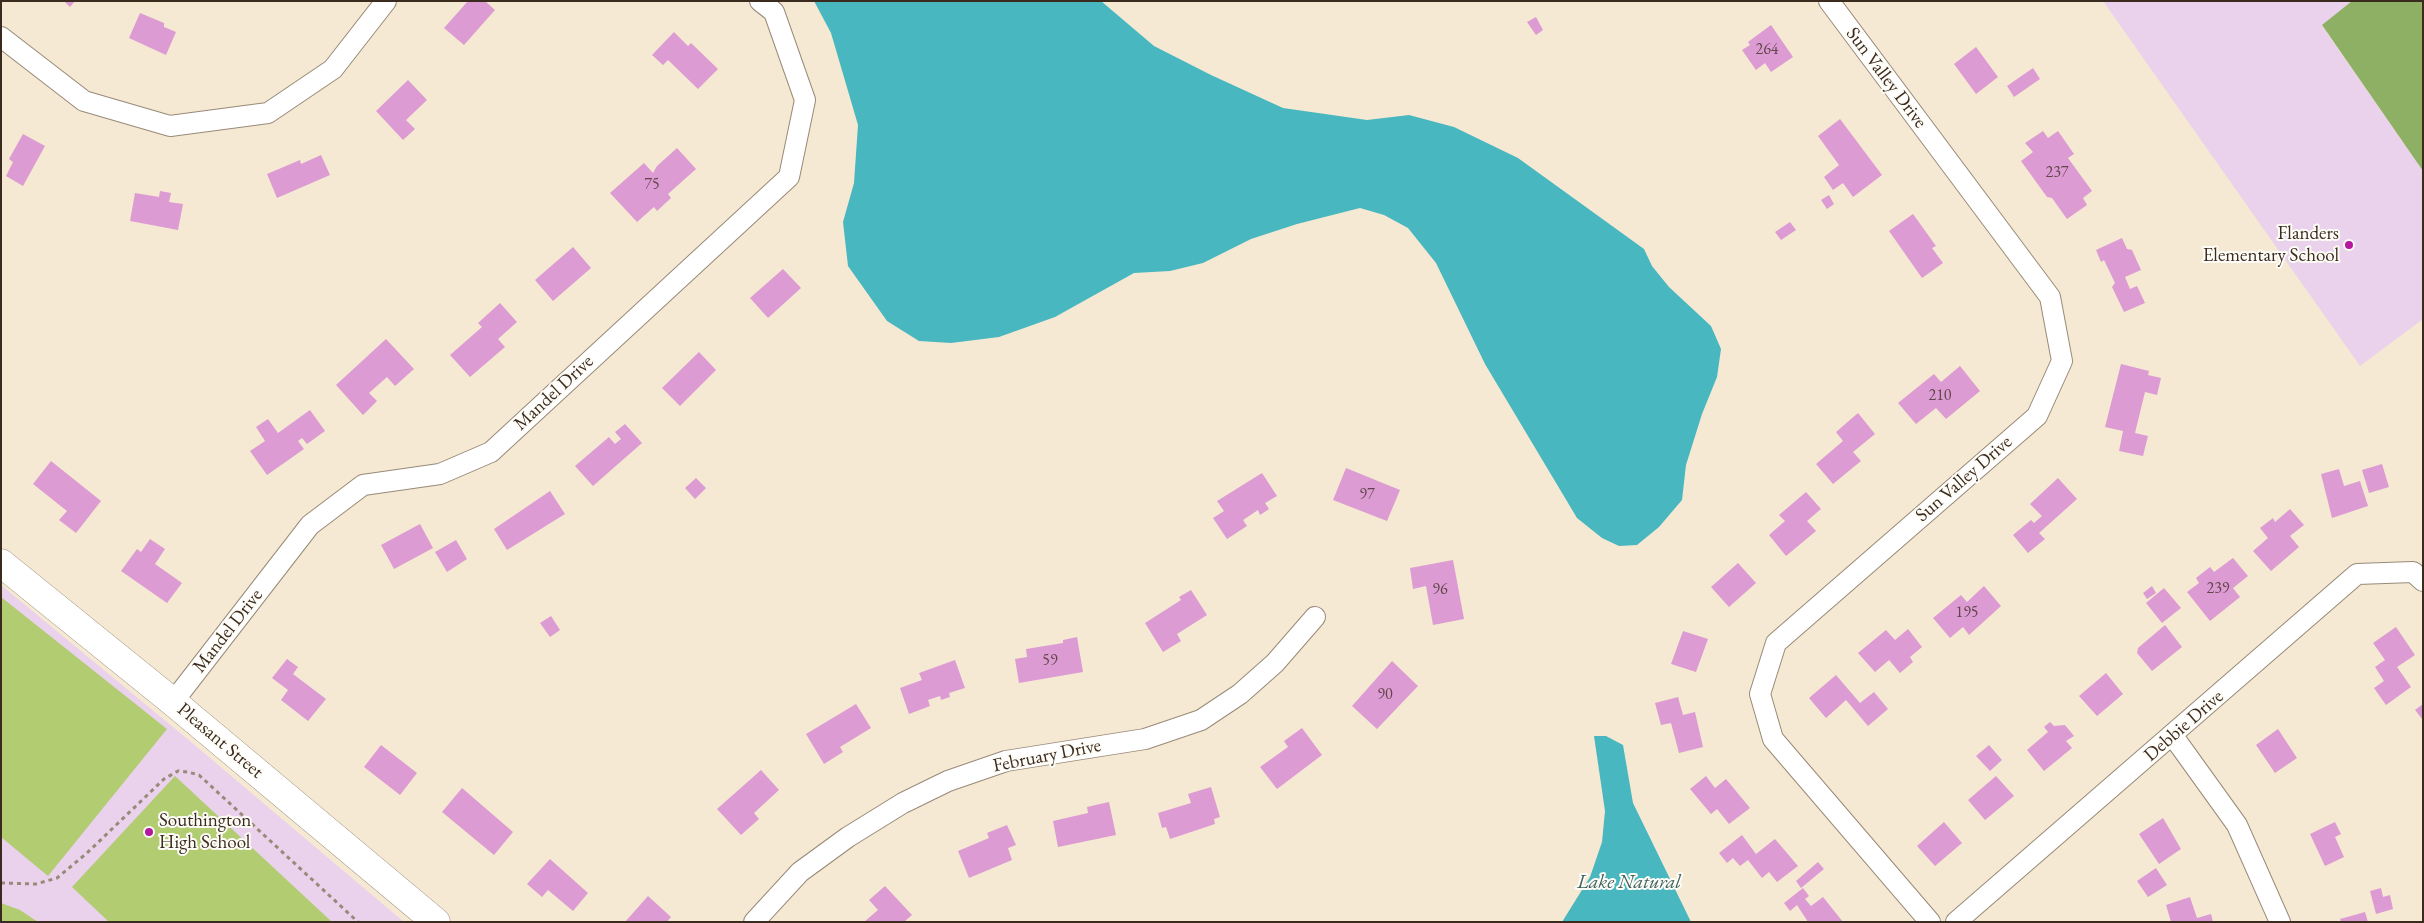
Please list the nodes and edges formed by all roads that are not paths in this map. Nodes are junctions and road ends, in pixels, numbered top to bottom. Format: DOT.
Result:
graph roads {
  1 [pos="386,1"];
  2 [pos="760,1"];
  3 [pos="1829,1"];
  4 [pos="1,37"];
  5 [pos="1,563"];
  6 [pos="2423,581"];
  7 [pos="1315,617"];
  8 [pos="174,702"];
  9 [pos="2172,736"];
  10 [pos="436,922"];
  11 [pos="754,922"];
  12 [pos="1930,922"];
  13 [pos="1956,922"];
  14 [pos="2280,922"];
  1 -- 4 [label="street"];
  2 -- 8 [label="street, Mandel Drive"];
  3 -- 12 [label="street, Sun Valley Drive"];
  5 -- 8 [label="street, Pleasant Street"];
  6 -- 9 [label="street, Debbie Drive"];
  7 -- 11 [label="street, February Drive"];
  8 -- 10 [label="street, Pleasant Street"];
  9 -- 13 [label="street, Debbie Drive"];
  9 -- 14 [label="street"];
}
